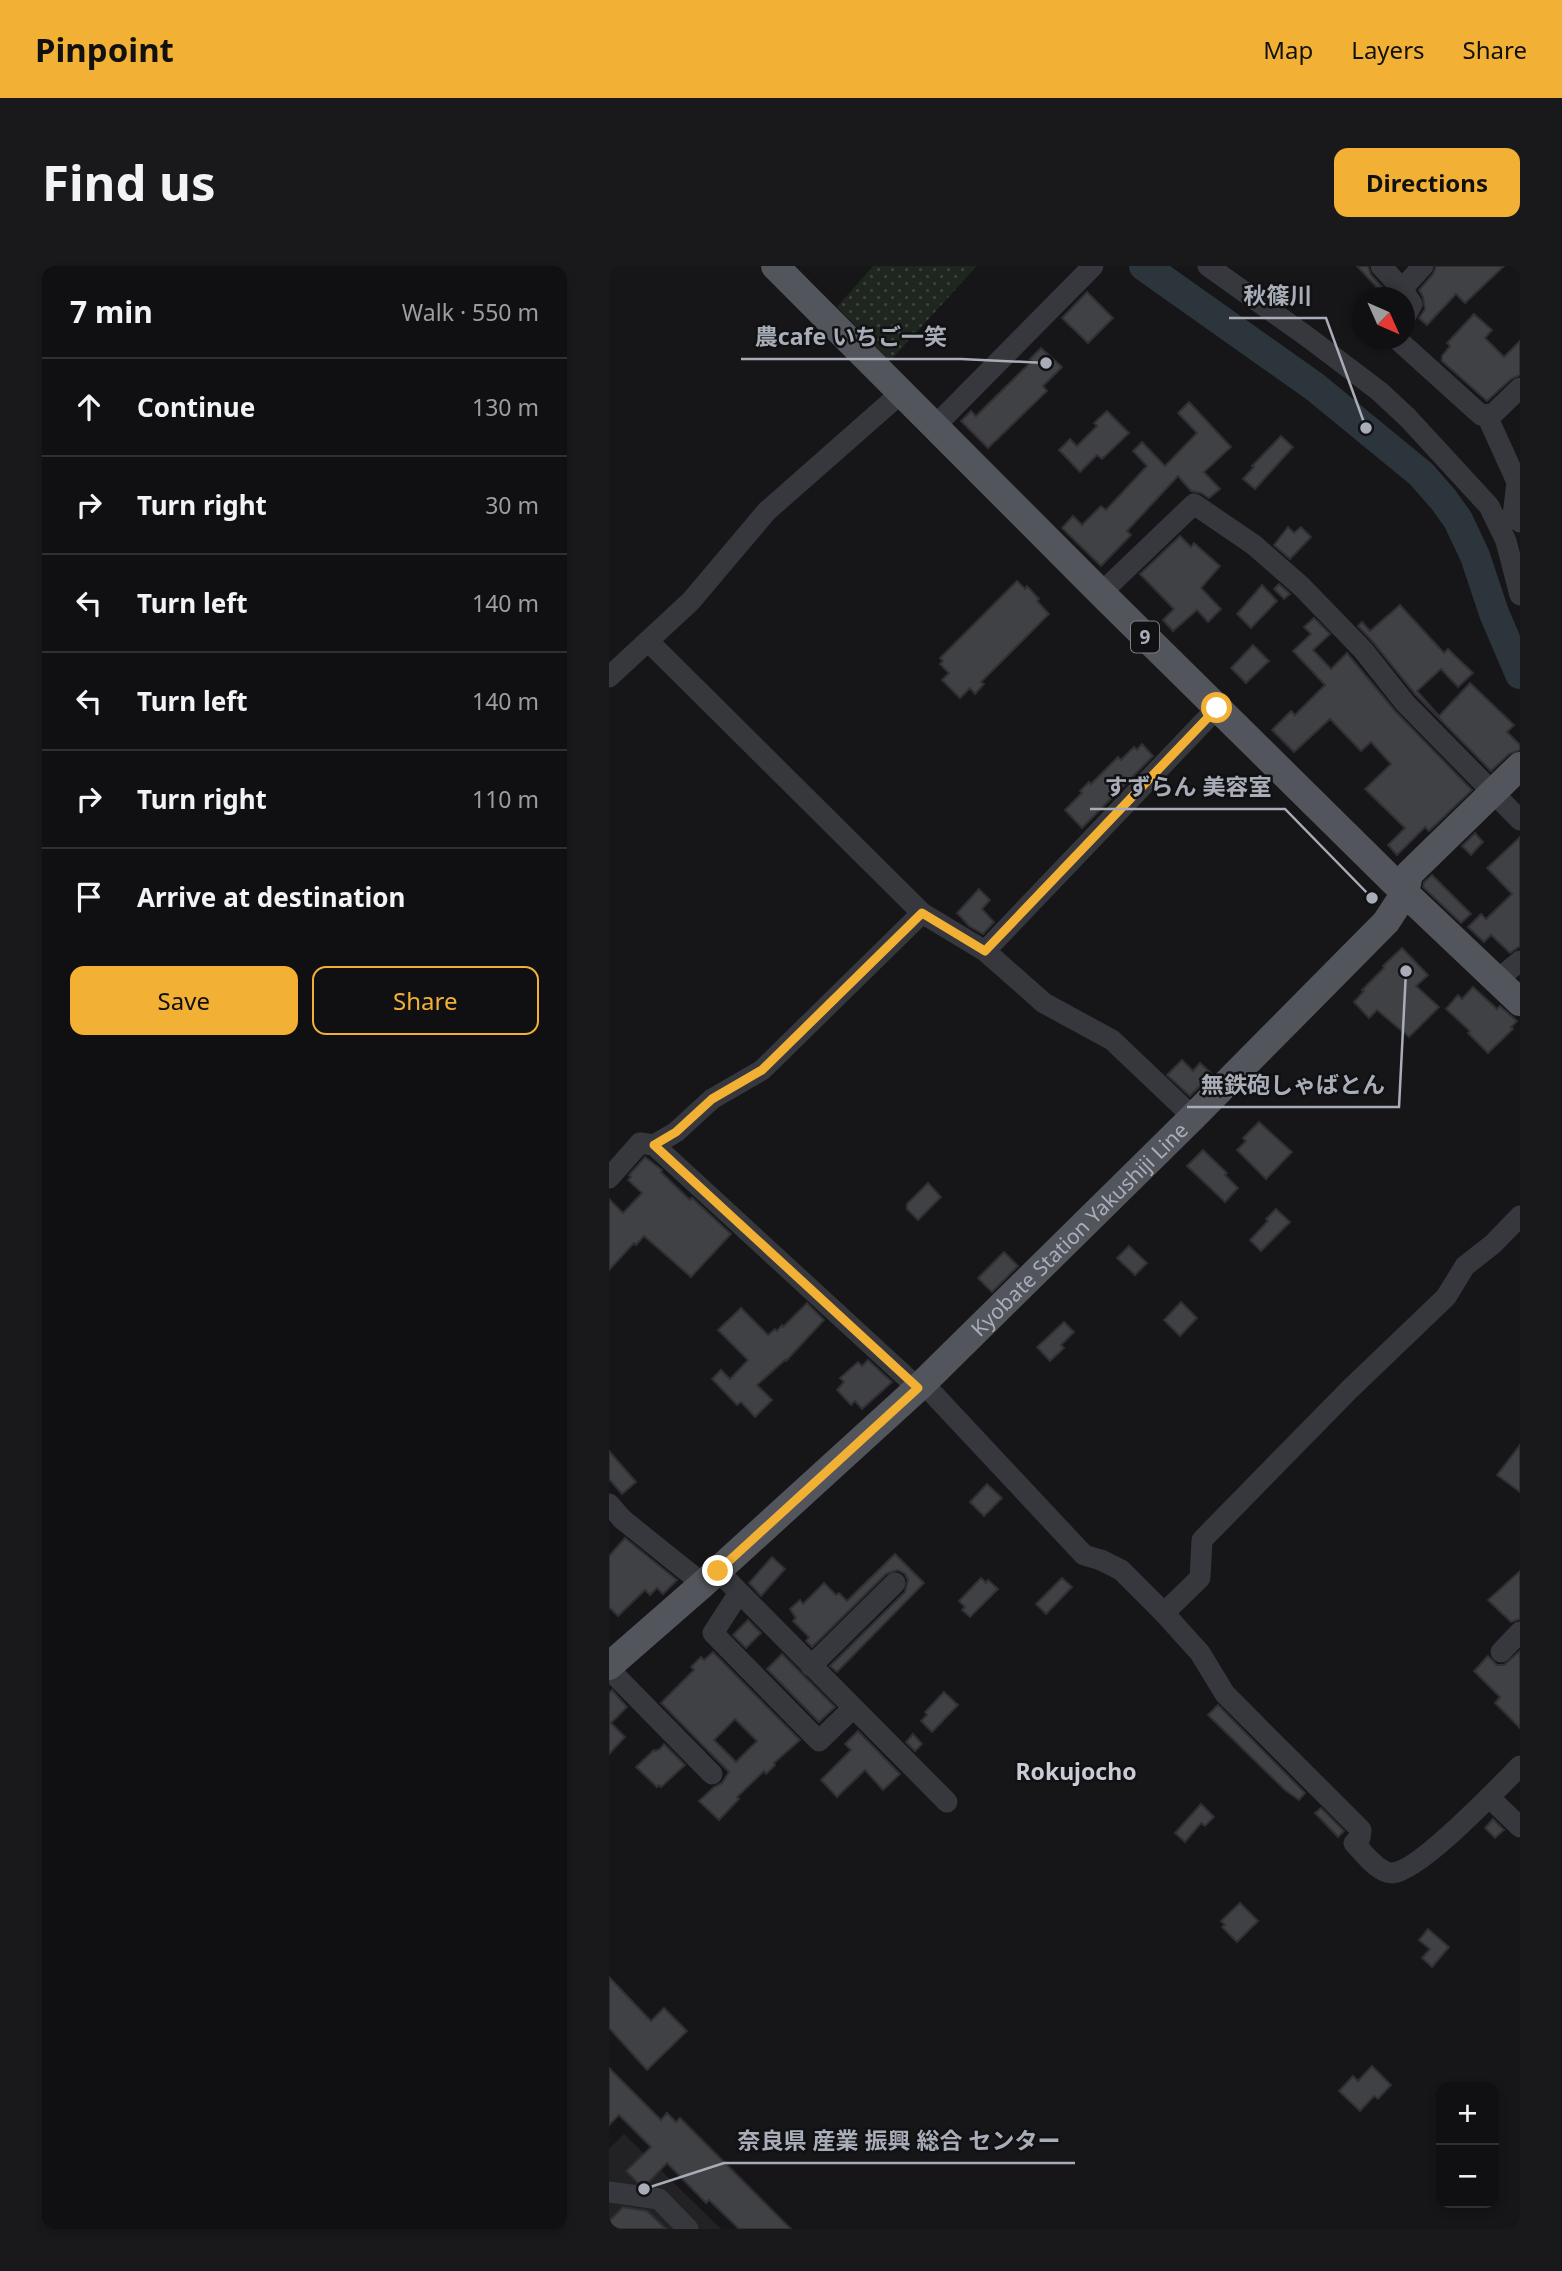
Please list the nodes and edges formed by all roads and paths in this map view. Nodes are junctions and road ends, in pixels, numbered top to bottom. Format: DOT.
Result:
graph roads {
  1 [pos="775,266"];
  2 [pos="1208,266"];
  3 [pos="1381,266"];
  4 [pos="1423,266"];
  5 [pos="1089,270"];
  6 [pos="1400,287"];
  7 [pos="1404,287"];
  8 [pos="1409,350"];
  9 [pos="1520,388"];
  10 [pos="901,393"];
  11 [pos="1486,416"];
  12 [pos="935,426"];
  13 [pos="1516,519"];
  14 [pos="1506,541"];
  15 [pos="1101,593"];
  16 [pos="1520,595"];
  17 [pos="648,641"];
  18 [pos="609,677"];
  19 [pos="1217,708"];
  20 [pos="1520,766"];
  21 [pos="1493,794"];
  22 [pos="1520,820"];
  23 [pos="1405,893"];
  24 [pos="922,913"];
  25 [pos="985,951"];
  26 [pos="1520,961"];
  27 [pos="1497,980"];
  28 [pos="1520,1002"];
  29 [pos="1193,1117"];
  30 [pos="654,1145"];
  31 [pos="609,1178"];
  32 [pos="1520,1216"];
  33 [pos="921,1385"];
  34 [pos="613,1518"];
  35 [pos="711,1578"];
  36 [pos="895,1583"];
  37 [pos="739,1592"];
  38 [pos="1164,1613"];
  39 [pos="1520,1632"];
  40 [pos="1501,1652"];
  41 [pos="811,1666"];
  42 [pos="609,1668"];
  43 [pos="853,1708"];
  44 [pos="1520,1766"];
  45 [pos="712,1774"];
  46 [pos="1489,1797"];
  47 [pos="947,1802"];
  48 [pos="1520,1827"];
  49 [pos="609,2192"];
  50 [pos="688,2229"];
  1 -- 10 [label="main road, 9"];
  2 -- 14 [label="street"];
  3 -- 6 [label="street"];
  4 -- 7 [label="street"];
  5 -- 12 [label="street"];
  8 -- 11 [label="street"];
  9 -- 11 [label="street"];
  10 -- 12 [label="main road, 9"];
  10 -- 17 [label="street"];
  11 -- 13 [label="street"];
  12 -- 15 [label="main road, 9"];
  13 -- 14 [label="street"];
  14 -- 16 [label="street"];
  15 -- 19 [label="main road, 9"];
  15 -- 21 [label="street"];
  17 -- 18 [label="street"];
  17 -- 24 [label="street"];
  19 -- 23 [label="main road, 9"];
  19 -- 25 [label="street"];
  20 -- 21 [label="main road, Kyobate Station Yakushiji Line"];
  21 -- 22 [label="street"];
  21 -- 23 [label="main road, Kyobate Station Yakushiji Line"];
  23 -- 27 [label="main road, 9"];
  23 -- 29 [label="main road, Kyobate Station Yakushiji Line"];
  24 -- 25 [label="street"];
  24 -- 30 [label="street"];
  25 -- 29 [label="street"];
  26 -- 27 [label="street"];
  27 -- 28 [label="main road, 9"];
  29 -- 33 [label="main road, Kyobate Station Yakushiji Line"];
  30 -- 31 [label="street"];
  30 -- 33 [label="street"];
  32 -- 38 [label="street"];
  33 -- 35 [label="main road, Kyobate Station Yakushiji Line"];
  33 -- 38 [label="street"];
  34 -- 35 [label="street"];
  35 -- 37 [label="street"];
  35 -- 42 [label="main road, Kyobate Station Yakushiji Line"];
  36 -- 41 [label="street"];
  37 -- 41 [label="street"];
  37 -- 43 [label="street"];
  38 -- 46 [label="street"];
  39 -- 40 [label="street"];
  41 -- 43 [label="street"];
  42 -- 45 [label="street"];
  43 -- 47 [label="street"];
  44 -- 46 [label="street"];
  46 -- 48 [label="street"];
  49 -- 50 [label="street"];
}
